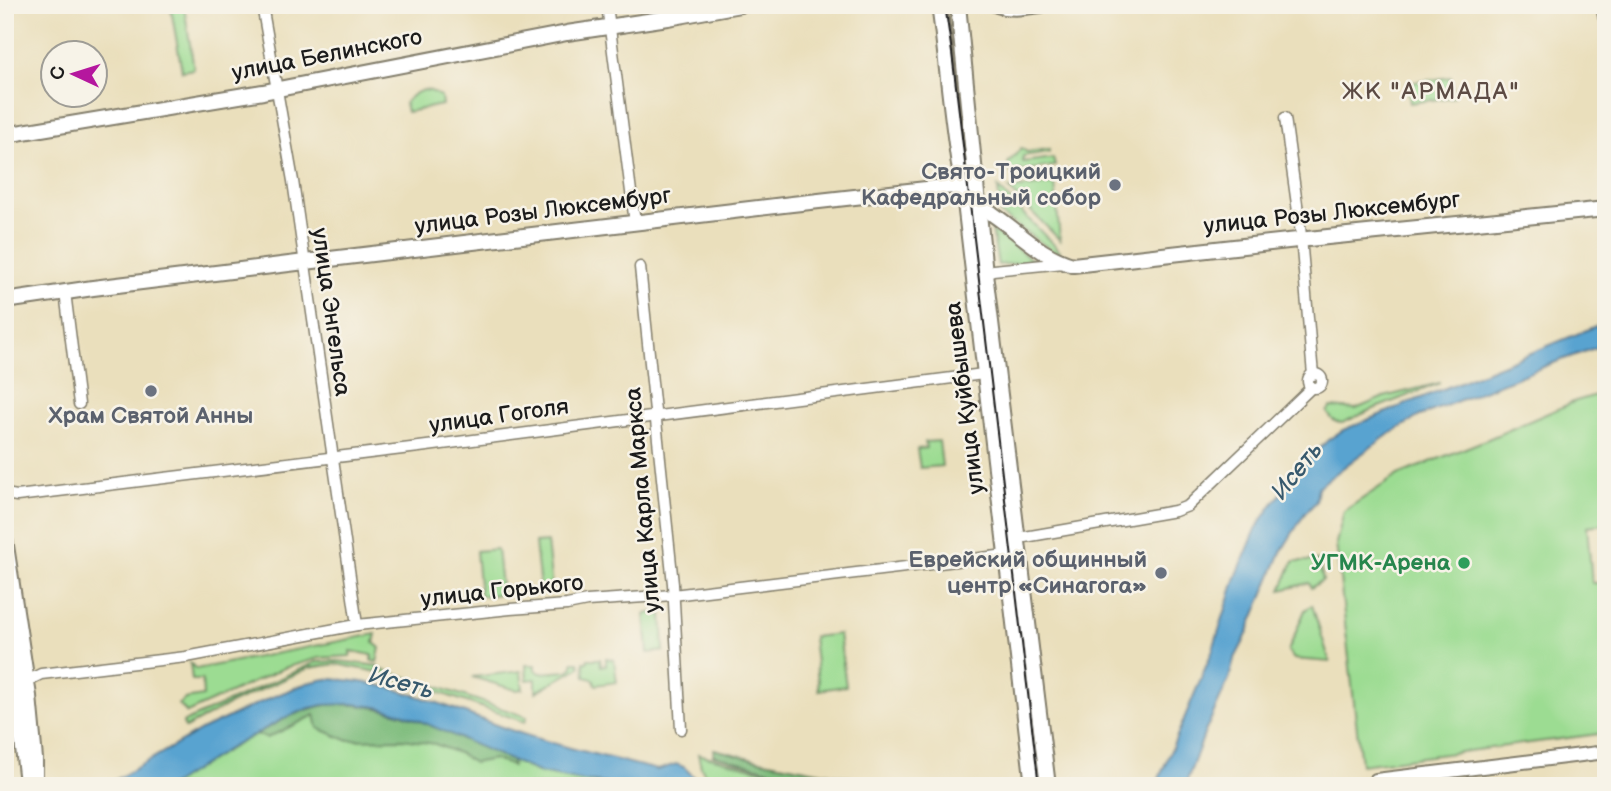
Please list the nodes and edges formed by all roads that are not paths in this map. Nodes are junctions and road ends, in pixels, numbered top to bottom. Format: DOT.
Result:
graph roads {
  1 [pos="262,5"];
  2 [pos="607,5"];
  3 [pos="740,5"];
  4 [pos="939,5"];
  5 [pos="958,5"];
  6 [pos="997,5"];
  7 [pos="1041,5"];
  8 [pos="1604,5"];
  9 [pos="1606,17"];
  10 [pos="610,27"];
  11 [pos="276,88"];
  12 [pos="1284,118"];
  13 [pos="5,135"];
  14 [pos="974,169"];
  15 [pos="960,187"];
  16 [pos="978,203"];
  17 [pos="1606,209"];
  18 [pos="635,223"];
  19 [pos="1302,239"];
  20 [pos="305,262"];
  21 [pos="1064,263"];
  22 [pos="640,267"];
  23 [pos="985,273"];
  24 [pos="65,292"];
  25 [pos="5,301"];
  26 [pos="991,373"];
  27 [pos="79,404"];
  28 [pos="655,415"];
  29 [pos="333,457"];
  30 [pos="5,494"];
  31 [pos="1018,538"];
  32 [pos="5,539"];
  33 [pos="1006,555"];
  34 [pos="673,595"];
  35 [pos="5,616"];
  36 [pos="357,625"];
  37 [pos="16,683"];
  38 [pos="681,729"];
  39 [pos="1606,752"];
  40 [pos="1043,785"];
  41 [pos="26,786"];
  42 [pos="35,786"];
  43 [pos="1370,786"];
  1 -- 11 [label="street, улица Энгельса"];
  2 -- 10 [label="street"];
  3 -- 10 [label="main road, улица Белинского"];
  4 -- 15 [label="main road, улица Куйбышева"];
  5 -- 14 [label="main road, улица Куйбышева"];
  6 -- 7 [label="main road"];
  8 -- 9 [label="main road"];
  10 -- 11 [label="main road, улица Белинского"];
  10 -- 18 [label="street"];
  11 -- 13 [label="main road, улица Белинского"];
  11 -- 20 [label="street, улица Энгельса"];
  12 -- 19 [label="street"];
  14 -- 15 [label="main road"];
  14 -- 16 [label="main road, улица Куйбышева"];
  15 -- 16 [label="main road"];
  15 -- 18 [label="main road, улица Розы Люксембург"];
  15 -- 26 [label="main road, улица Куйбышева"];
  16 -- 21 [label="main road"];
  16 -- 23 [label="main road, улица Куйбышева"];
  17 -- 19 [label="main road, улица Розы Люксембург"];
  18 -- 20 [label="main road, улица Розы Люксембург"];
  19 -- 21 [label="main road, улица Розы Люксембург"];
  19 -- 31 [label="street"];
  20 -- 24 [label="main road, улица Розы Люксембург"];
  20 -- 29 [label="street, улица Энгельса"];
  21 -- 23 [label="street, улица Розы Люксембург"];
  22 -- 28 [label="street, улица Карла Маркса"];
  23 -- 26 [label="main road, улица Куйбышева"];
  24 -- 25 [label="main road, улица Розы Люксембург"];
  24 -- 27 [label="street"];
  26 -- 28 [label="street, улица Гоголя"];
  26 -- 31 [label="main road, улица Куйбышева"];
  26 -- 33 [label="main road, улица Куйбышева"];
  28 -- 29 [label="street, улица Гоголя"];
  28 -- 34 [label="street, улица Карла Маркса"];
  29 -- 30 [label="street, улица Гоголя"];
  29 -- 36 [label="street, улица Энгельса"];
  31 -- 33 [label="street"];
  31 -- 40 [label="main road, улица Куйбышева"];
  32 -- 37 [label="main road"];
  33 -- 34 [label="street, улица Горького"];
  33 -- 40 [label="main road, улица Куйбышева"];
  34 -- 36 [label="street, улица Горького"];
  34 -- 38 [label="street, улица Карла Маркса"];
  35 -- 37 [label="main road"];
  36 -- 37 [label="street, улица Горького"];
  37 -- 41 [label="main road"];
  37 -- 42 [label="main road"];
  39 -- 43 [label="street"];
}
